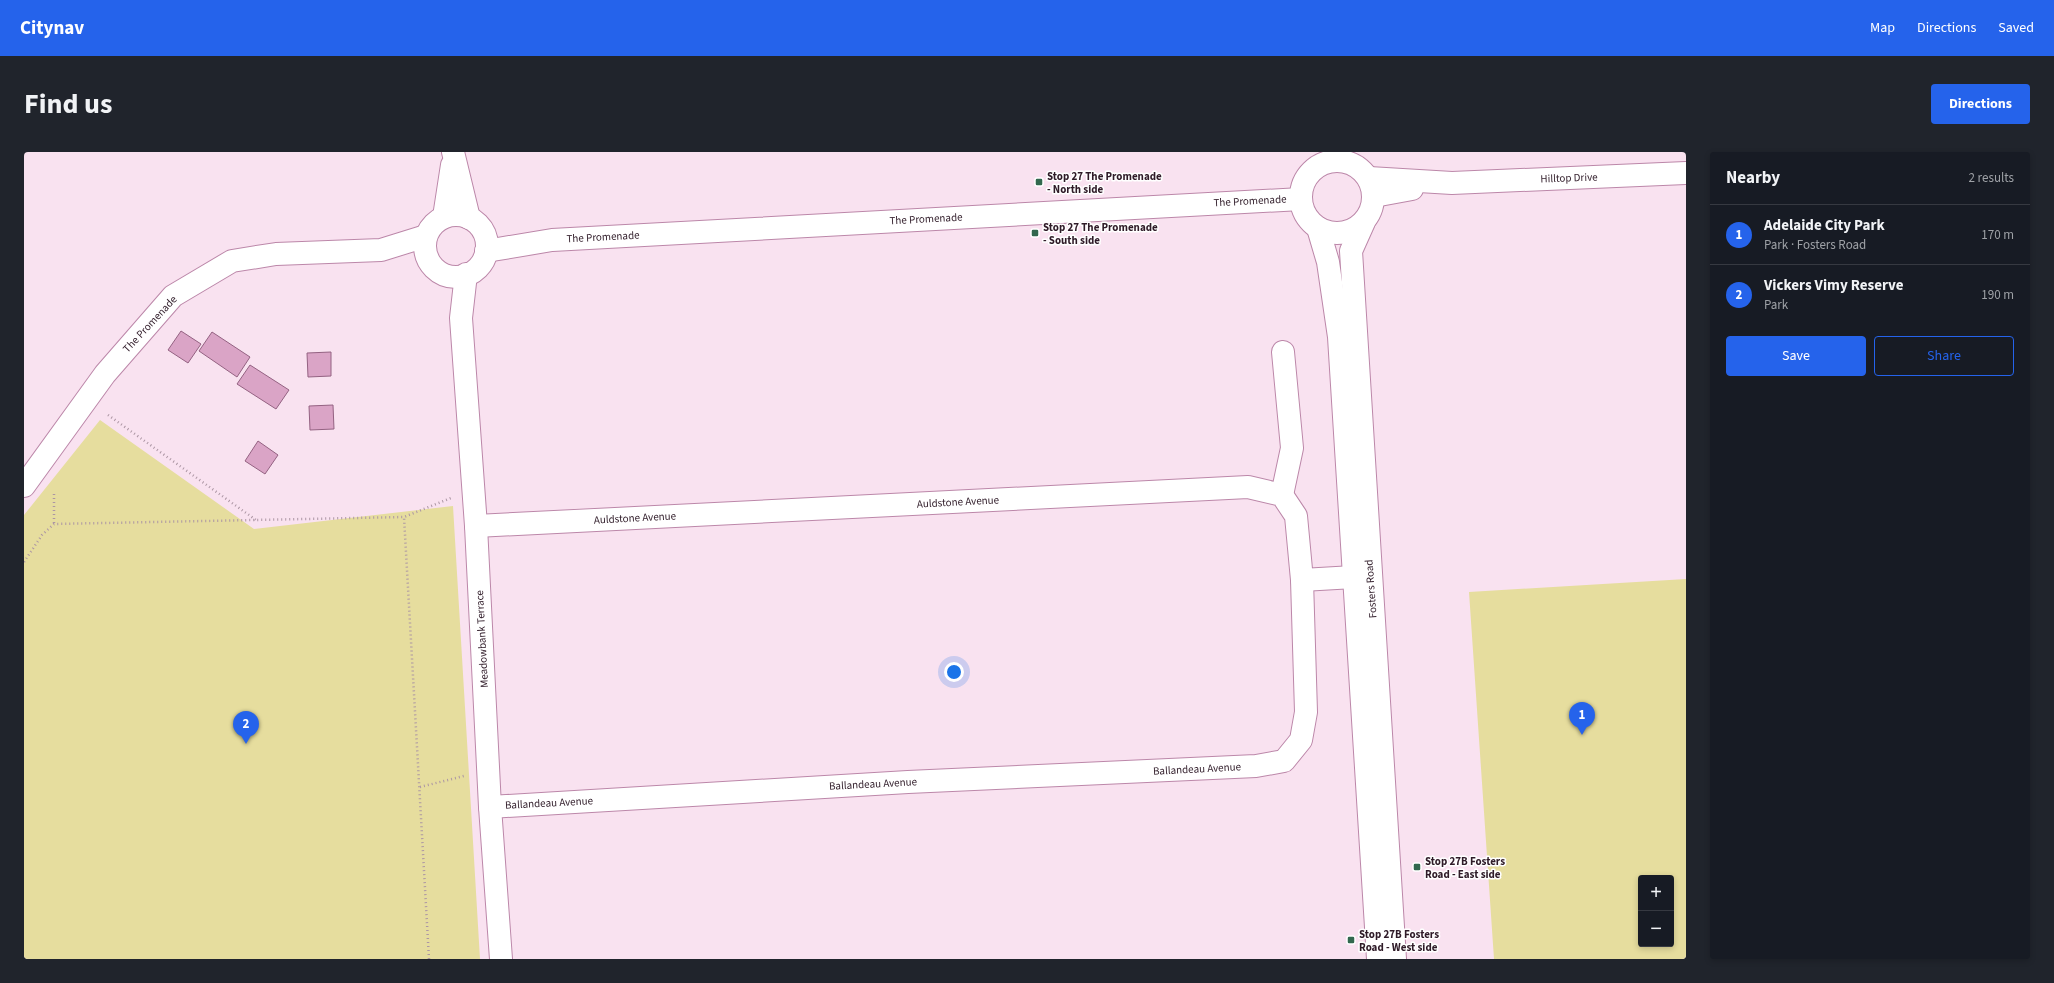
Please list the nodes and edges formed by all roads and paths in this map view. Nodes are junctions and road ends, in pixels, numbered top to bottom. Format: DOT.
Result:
graph roads {
  1 [pos="453,155"];
  2 [pos="1323,158"];
  3 [pos="1350,158"];
  4 [pos="1686,173"];
  5 [pos="1371,187"];
  6 [pos="1301,199"];
  7 [pos="444,217"];
  8 [pos="469,218"];
  9 [pos="1364,222"];
  10 [pos="1318,228"];
  11 [pos="426,236"];
  12 [pos="485,242"];
  13 [pos="381,250"];
  14 [pos="447,271"];
  15 [pos="1283,352"];
  16 [pos="108,415"];
  17 [pos="24,486"];
  18 [pos="54,494"];
  19 [pos="1282,495"];
  20 [pos="453,497"];
  21 [pos="404,517"];
  22 [pos="256,520"];
  23 [pos="54,524"];
  24 [pos="476,526"];
  25 [pos="24,562"];
  26 [pos="1362,576"];
  27 [pos="1302,580"];
  28 [pos="469,774"];
  29 [pos="420,787"];
  30 [pos="490,807"];
  31 [pos="429,959"];
  32 [pos="501,959"];
  33 [pos="1378,959"];
  34 [pos="1395,959"];
  1 -- 7 [label="street"];
  1 -- 8 [label="street"];
  2 -- 3 [label="street"];
  2 -- 6 [label="street"];
  3 -- 5 [label="street"];
  4 -- 5 [label="street, Hilltop Drive"];
  5 -- 9 [label="street"];
  6 -- 10 [label="street"];
  6 -- 12 [label="street, The Promenade"];
  7 -- 8 [label="street"];
  7 -- 11 [label="street"];
  8 -- 12 [label="street"];
  9 -- 10 [label="street"];
  9 -- 26 [label="street, Fosters Road"];
  10 -- 26 [label="street, Fosters Road"];
  11 -- 13 [label="street, The Promenade"];
  11 -- 14 [label="street"];
  12 -- 14 [label="street"];
  13 -- 14 [label="street, The Promenade"];
  13 -- 17 [label="street, The Promenade"];
  14 -- 24 [label="street, Meadowbank Terrace"];
  15 -- 19 [label="street"];
  16 -- 22 [label="path"];
  18 -- 23 [label="path"];
  19 -- 24 [label="street, Auldstone Avenue"];
  19 -- 27 [label="street"];
  20 -- 21 [label="path"];
  21 -- 22 [label="path"];
  21 -- 29 [label="path"];
  22 -- 23 [label="path"];
  23 -- 25 [label="path"];
  24 -- 30 [label="street, Meadowbank Terrace"];
  26 -- 27 [label="street"];
  26 -- 33 [label="street, Fosters Road"];
  26 -- 34 [label="street, Fosters Road"];
  27 -- 30 [label="street, Ballandeau Avenue"];
  28 -- 29 [label="path"];
  29 -- 31 [label="path"];
  30 -- 32 [label="street, Meadowbank Terrace"];
}
